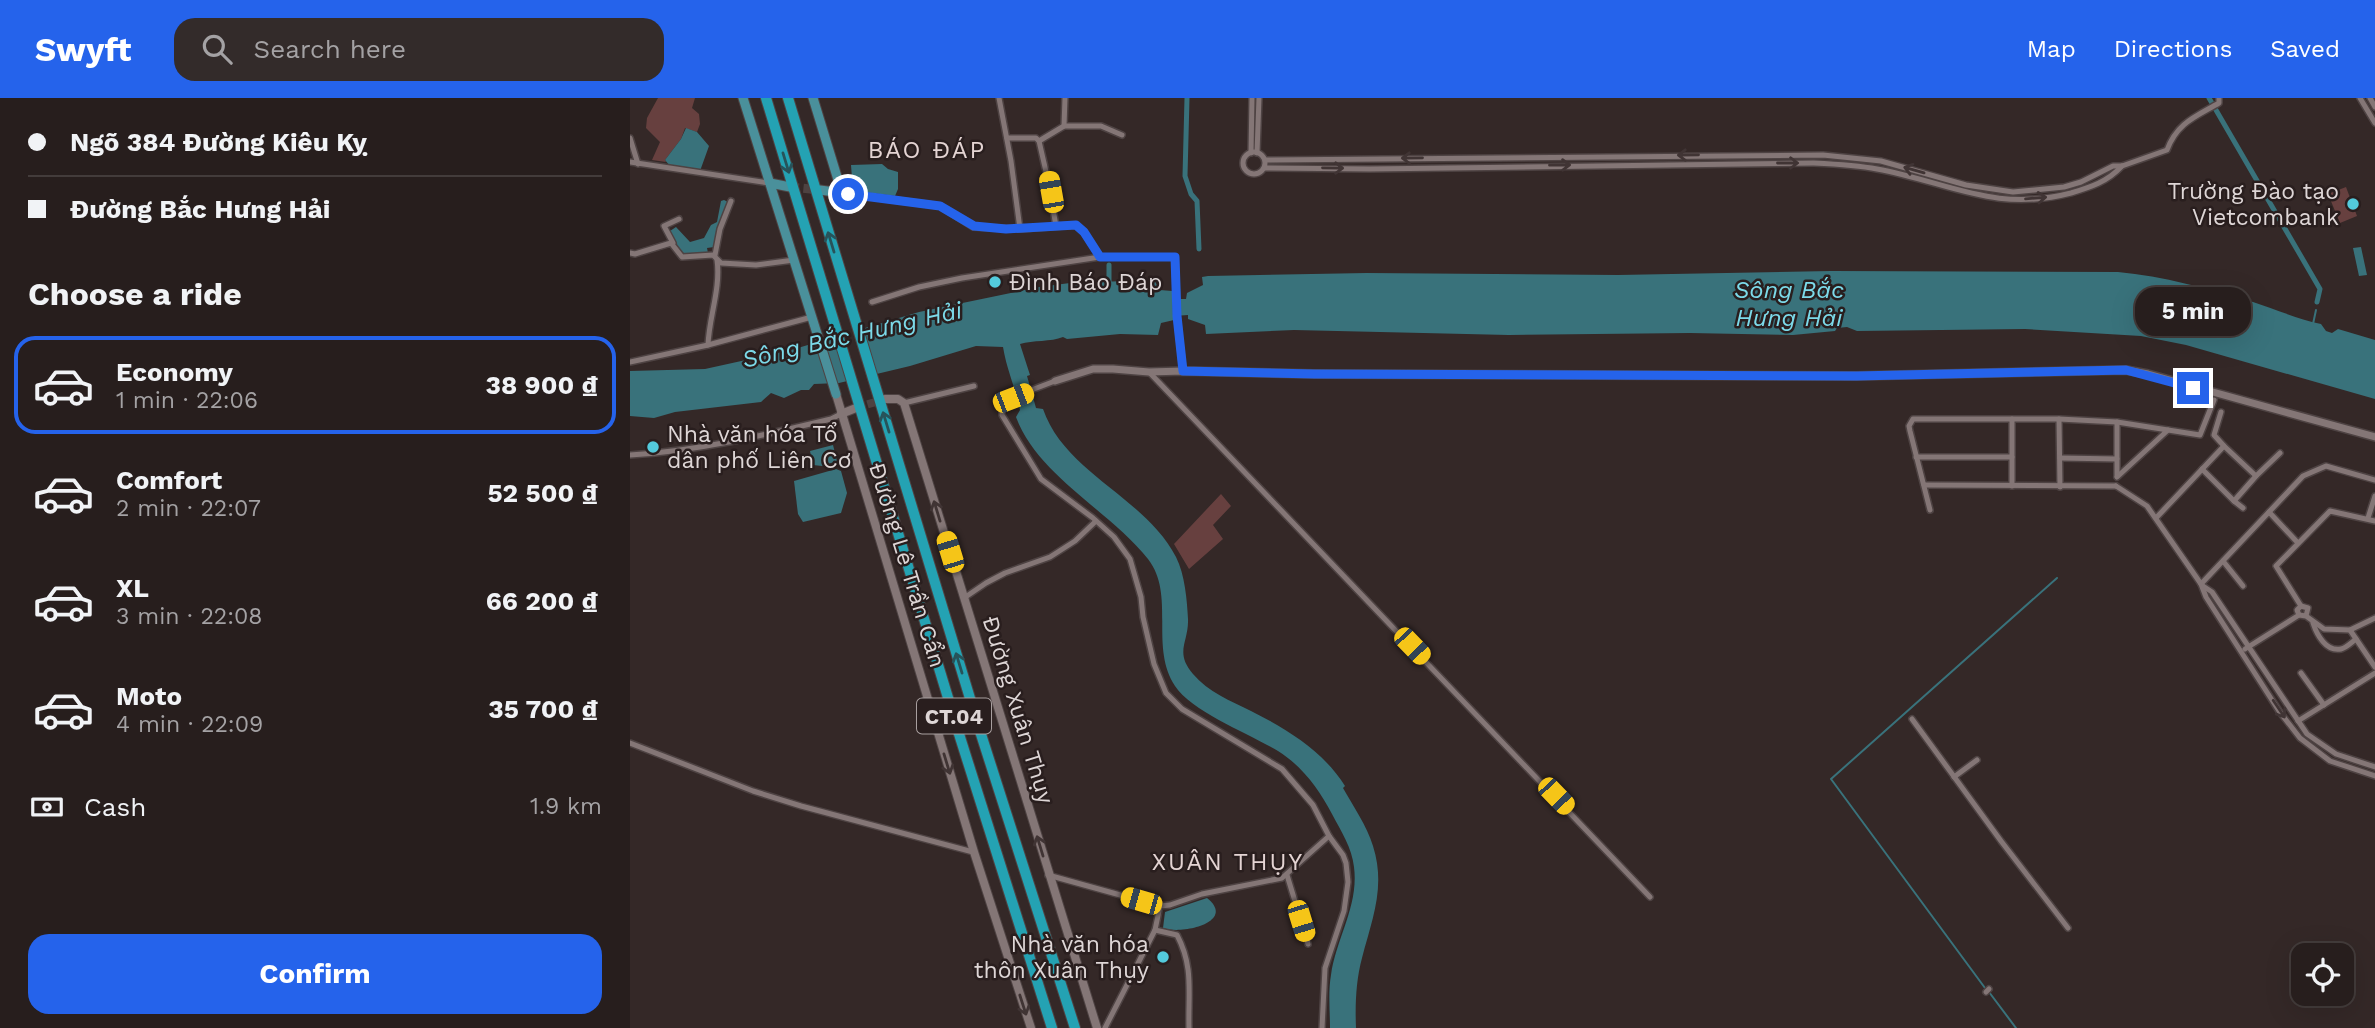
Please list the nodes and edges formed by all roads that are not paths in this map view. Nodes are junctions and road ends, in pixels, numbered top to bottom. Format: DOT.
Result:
graph roads {
  1 [pos="743,98"];
  2 [pos="766,98"];
  3 [pos="788,98"];
  4 [pos="813,98"];
  5 [pos="999,98"];
  6 [pos="1065,98"];
  7 [pos="1252,98"];
  8 [pos="1259,98"];
  9 [pos="2360,98"];
  10 [pos="2370,98"];
  11 [pos="2217,103"];
  12 [pos="2375,107"];
  13 [pos="2375,123"];
  14 [pos="1064,126"];
  15 [pos="1122,135"];
  16 [pos="630,138"];
  17 [pos="1007,138"];
  18 [pos="1039,141"];
  19 [pos="1254,153"];
  20 [pos="1636,156"];
  21 [pos="1455,158"];
  22 [pos="1855,158"];
  23 [pos="1265,160"];
  24 [pos="630,162"];
  25 [pos="638,163"];
  26 [pos="1636,164"];
  27 [pos="1853,166"];
  28 [pos="2122,166"];
  29 [pos="1455,167"];
  30 [pos="1265,168"];
  31 [pos="2084,181"];
  32 [pos="769,183"];
  33 [pos="790,187"];
  34 [pos="2087,188"];
  35 [pos="820,190"];
  36 [pos="842,193"];
  37 [pos="731,201"];
  38 [pos="679,219"];
  39 [pos="1055,226"];
  40 [pos="1020,229"];
  41 [pos="673,243"];
  42 [pos="630,253"];
  43 [pos="1100,257"];
  44 [pos="716,258"];
  45 [pos="794,260"];
  46 [pos="872,302"];
  47 [pos="813,321"];
  48 [pos="708,345"];
  49 [pos="630,362"];
  50 [pos="1183,371"];
  51 [pos="1149,372"];
  52 [pos="1055,381"];
  53 [pos="974,386"];
  54 [pos="836,394"];
  55 [pos="882,398"];
  56 [pos="2214,400"];
  57 [pos="904,403"];
  58 [pos="858,406"];
  59 [pos="2221,412"];
  60 [pos="841,414"];
  61 [pos="2012,419"];
  62 [pos="2059,419"];
  63 [pos="2117,422"];
  64 [pos="2168,430"];
  65 [pos="2375,437"];
  66 [pos="2224,446"];
  67 [pos="2280,453"];
  68 [pos="630,455"];
  69 [pos="1916,457"];
  70 [pos="2012,457"];
  71 [pos="2060,458"];
  72 [pos="2117,459"];
  73 [pos="2202,469"];
  74 [pos="2256,476"];
  75 [pos="2116,477"];
  76 [pos="2375,480"];
  77 [pos="1924,485"];
  78 [pos="2012,486"];
  79 [pos="2060,486"];
  80 [pos="2116,486"];
  81 [pos="2375,496"];
  82 [pos="2234,500"];
  83 [pos="2243,508"];
  84 [pos="1930,509"];
  85 [pos="2269,512"];
  86 [pos="2156,518"];
  87 [pos="2368,518"];
  88 [pos="1096,521"];
  89 [pos="2375,521"];
  90 [pos="2298,543"];
  91 [pos="2223,561"];
  92 [pos="2201,584"];
  93 [pos="2243,586"];
  94 [pos="964,598"];
  95 [pos="2301,606"];
  96 [pos="2299,615"];
  97 [pos="2306,616"];
  98 [pos="2375,618"];
  99 [pos="2313,623"];
  100 [pos="2350,630"];
  101 [pos="2356,639"];
  102 [pos="2248,647"];
  103 [pos="2242,651"];
  104 [pos="2375,667"];
  105 [pos="2301,673"];
  106 [pos="2375,673"];
  107 [pos="2324,705"];
  108 [pos="1912,719"];
  109 [pos="2298,721"];
  110 [pos="630,743"];
  111 [pos="1977,760"];
  112 [pos="2375,767"];
  113 [pos="2375,776"];
  114 [pos="1954,777"];
  115 [pos="1329,836"];
  116 [pos="974,852"];
  117 [pos="1048,875"];
  118 [pos="1287,875"];
  119 [pos="1650,897"];
  120 [pos="1160,906"];
  121 [pos="2068,928"];
  122 [pos="1155,930"];
  123 [pos="1308,944"];
  124 [pos="1031,1028"];
  125 [pos="1052,1028"];
  126 [pos="1076,1028"];
  127 [pos="1097,1028"];
  128 [pos="1105,1028"];
  129 [pos="1189,1028"];
  130 [pos="1322,1028"];
  1 -- 32 [label="main road"];
  2 -- 58 [label="highway, CT.04, one-way"];
  55 -- 3 [label="highway, CT.04, one-way"];
  4 -- 36 [label="main road"];
  5 -- 17 [label="street"];
  6 -- 14 [label="street"];
  7 -- 19 [label="street"];
  8 -- 19 [label="street"];
  9 -- 13 [label="street"];
  10 -- 12 [label="street"];
  11 -- 28 [label="street"];
  14 -- 15 [label="street"];
  14 -- 18 [label="street"];
  16 -- 25 [label="street"];
  17 -- 18 [label="street"];
  17 -- 40 [label="street"];
  18 -- 39 [label="street"];
  19 -- 23 [label="street"];
  19 -- 30 [label="street"];
  20 -- 21 [label="street"];
  22 -- 20 [label="street, one-way"];
  20 -- 26 [label="street"];
  21 -- 23 [label="street, one-way"];
  21 -- 29 [label="street"];
  22 -- 27 [label="street"];
  31 -- 22 [label="street, one-way"];
  23 -- 30 [label="street"];
  24 -- 25 [label="street"];
  25 -- 32 [label="street"];
  26 -- 27 [label="street, one-way"];
  29 -- 26 [label="street, one-way"];
  27 -- 34 [label="street, one-way"];
  28 -- 31 [label="street"];
  28 -- 34 [label="street"];
  30 -- 29 [label="street, one-way"];
  31 -- 34 [label="street"];
  32 -- 33 [label="main road"];
  32 -- 45 [label="main road"];
  35 -- 36 [label="main road"];
  36 -- 40 [label="street"];
  37 -- 44 [label="street"];
  38 -- 41 [label="street"];
  39 -- 40 [label="street"];
  39 -- 43 [label="street"];
  41 -- 42 [label="street"];
  41 -- 44 [label="street"];
  43 -- 46 [label="street"];
  43 -- 50 [label="street"];
  44 -- 45 [label="street"];
  44 -- 48 [label="street"];
  45 -- 47 [label="main road"];
  47 -- 48 [label="street"];
  47 -- 54 [label="main road"];
  48 -- 49 [label="street"];
  50 -- 51 [label="street"];
  50 -- 65 [label="street"];
  51 -- 52 [label="street"];
  51 -- 119 [label="street"];
  52 -- 88 [label="street"];
  53 -- 57 [label="street"];
  54 -- 60 [label="main road, Đường Lê Trần Cẩn"];
  55 -- 57 [label="main road"];
  126 -- 55 [label="highway, CT.04, one-way"];
  56 -- 64 [label="street"];
  94 -- 57 [label="main road, Đường Xuân Thụy, one-way"];
  58 -- 60 [label="main road"];
  58 -- 125 [label="highway, CT.04"];
  59 -- 66 [label="street"];
  60 -- 68 [label="street"];
  60 -- 116 [label="main road, Đường Lê Trần Cẩn, one-way"];
  61 -- 62 [label="street"];
  61 -- 69 [label="street"];
  61 -- 70 [label="street"];
  62 -- 63 [label="street"];
  62 -- 71 [label="street"];
  63 -- 64 [label="street"];
  63 -- 72 [label="street"];
  64 -- 75 [label="street"];
  66 -- 73 [label="street"];
  66 -- 74 [label="street"];
  67 -- 74 [label="street"];
  69 -- 70 [label="street"];
  69 -- 77 [label="street"];
  70 -- 78 [label="street"];
  71 -- 72 [label="street"];
  71 -- 79 [label="street"];
  72 -- 75 [label="street"];
  73 -- 82 [label="street"];
  73 -- 86 [label="street"];
  74 -- 82 [label="street"];
  75 -- 80 [label="street"];
  76 -- 85 [label="street"];
  77 -- 78 [label="street"];
  77 -- 84 [label="street"];
  78 -- 79 [label="street"];
  79 -- 80 [label="street"];
  80 -- 86 [label="street"];
  81 -- 87 [label="street"];
  82 -- 83 [label="street"];
  85 -- 90 [label="street"];
  85 -- 91 [label="street"];
  86 -- 92 [label="street"];
  87 -- 89 [label="street"];
  87 -- 90 [label="street"];
  88 -- 94 [label="street"];
  88 -- 115 [label="street"];
  90 -- 95 [label="street"];
  91 -- 92 [label="street"];
  91 -- 93 [label="street"];
  92 -- 102 [label="street"];
  92 -- 103 [label="street"];
  117 -- 94 [label="main road, Đường Xuân Thụy, one-way"];
  95 -- 96 [label="street"];
  95 -- 97 [label="street"];
  96 -- 97 [label="street"];
  96 -- 102 [label="street"];
  97 -- 99 [label="street"];
  98 -- 100 [label="street"];
  99 -- 100 [label="street"];
  99 -- 101 [label="street"];
  100 -- 101 [label="street"];
  101 -- 104 [label="street"];
  102 -- 103 [label="street"];
  102 -- 109 [label="street"];
  103 -- 113 [label="street, one-way"];
  105 -- 107 [label="street"];
  106 -- 107 [label="street"];
  107 -- 109 [label="street"];
  108 -- 114 [label="street"];
  109 -- 112 [label="street"];
  110 -- 116 [label="street"];
  111 -- 114 [label="street"];
  114 -- 121 [label="street"];
  115 -- 118 [label="street"];
  115 -- 130 [label="street"];
  116 -- 124 [label="main road, Đường Lê Trần Cẩn, one-way"];
  117 -- 120 [label="street"];
  117 -- 127 [label="main road, Đường Xuân Thụy"];
  118 -- 120 [label="street"];
  118 -- 123 [label="street"];
  120 -- 122 [label="street"];
  122 -- 128 [label="street"];
  122 -- 129 [label="street"];
}
